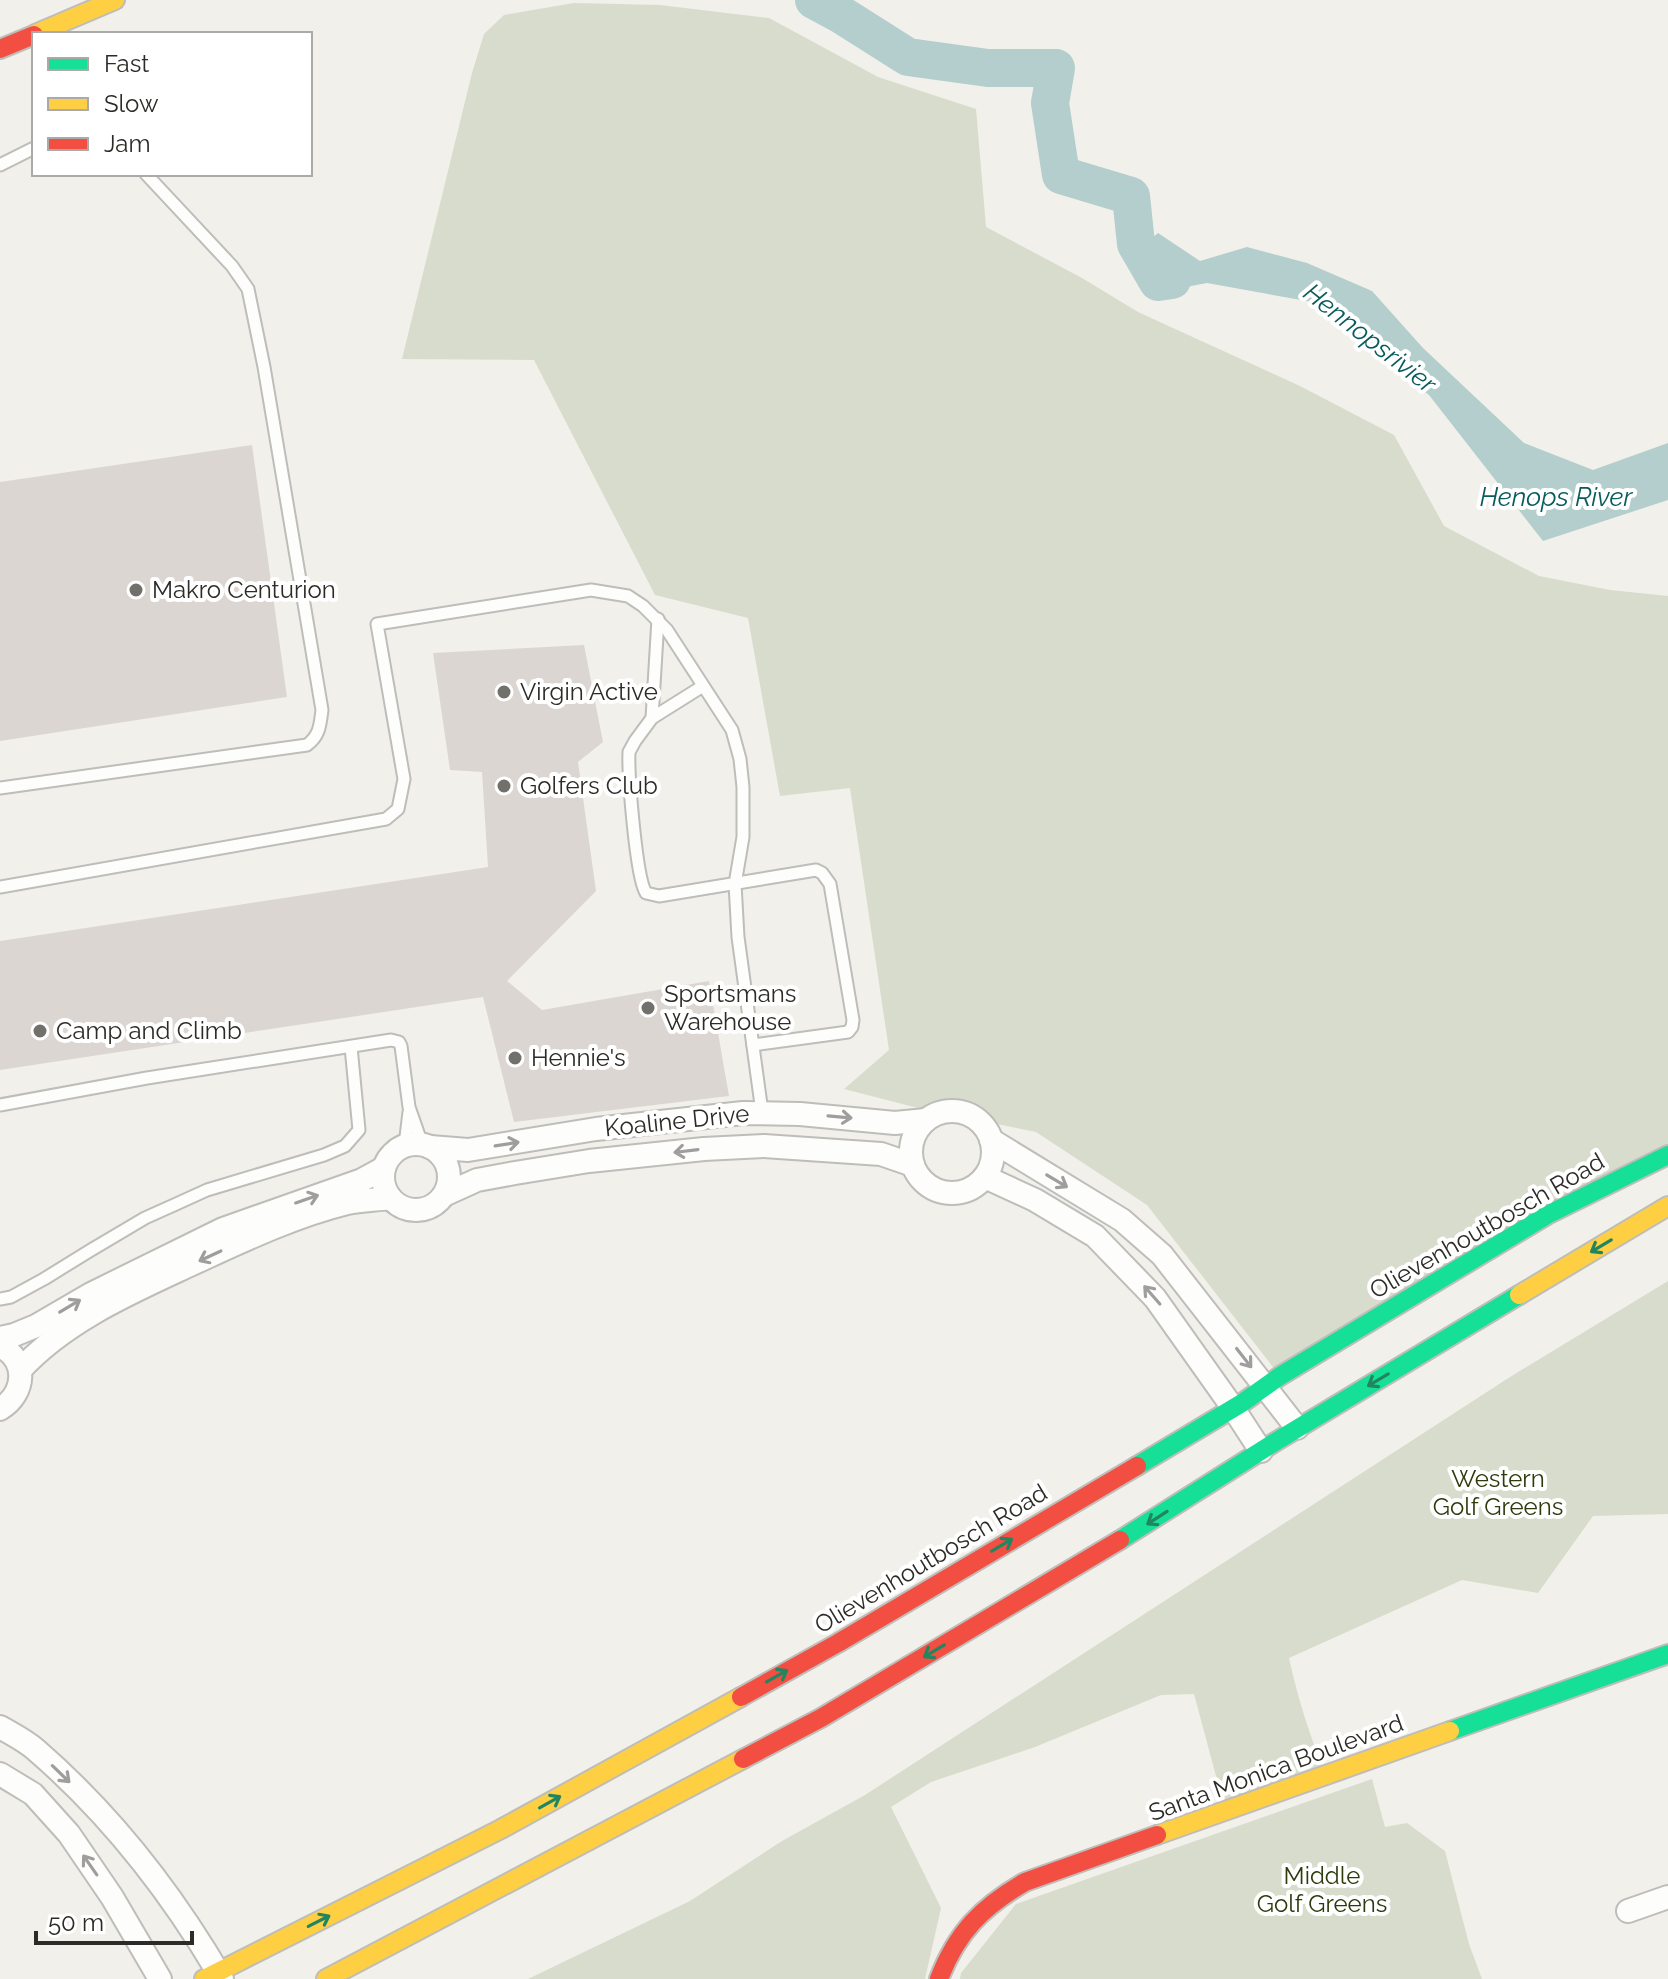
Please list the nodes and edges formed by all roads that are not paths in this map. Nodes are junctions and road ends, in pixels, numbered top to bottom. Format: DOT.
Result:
graph roads {
  1 [pos="115,0"];
  2 [pos="40,32"];
  3 [pos="32,35"];
  4 [pos="0,49"];
  5 [pos="32,149"];
  6 [pos="0,165"];
  7 [pos="148,176"];
  8 [pos="658,619"];
  9 [pos="703,686"];
  10 [pos="652,718"];
  11 [pos="0,788"];
  12 [pos="735,884"];
  13 [pos="0,887"];
  14 [pos="753,1045"];
  15 [pos="351,1047"];
  16 [pos="0,1105"];
  17 [pos="762,1112"];
  18 [pos="926,1120"];
  19 [pos="991,1140"];
  20 [pos="419,1145"];
  21 [pos="764,1146"];
  22 [pos="1668,1155"];
  23 [pos="913,1165"];
  24 [pos="384,1168"];
  25 [pos="985,1177"];
  26 [pos="444,1195"];
  27 [pos="390,1198"];
  28 [pos="1668,1206"];
  29 [pos="0,1299"];
  30 [pos="0,1338"];
  31 [pos="0,1346"];
  32 [pos="20,1370"];
  33 [pos="1266,1387"];
  34 [pos="1233,1408"];
  35 [pos="0,1409"];
  36 [pos="1297,1428"];
  37 [pos="1261,1451"];
  38 [pos="1668,1654"];
  39 [pos="0,1727"];
  40 [pos="0,1774"];
  41 [pos="1668,1897"];
  42 [pos="1628,1911"];
  43 [pos="215,1977"];
  44 [pos="160,1979"];
  45 [pos="326,1979"];
  46 [pos="939,1979"];
  1 -- 2 [label="main road"];
  3 -- 4 [label="main road"];
  5 -- 6 [label="lane"];
  7 -- 11 [label="lane"];
  8 -- 9 [label="lane"];
  8 -- 10 [label="lane"];
  8 -- 13 [label="lane"];
  9 -- 10 [label="lane"];
  9 -- 12 [label="lane"];
  10 -- 12 [label="lane"];
  12 -- 14 [label="lane"];
  12 -- 14 [label="lane"];
  14 -- 17 [label="lane"];
  15 -- 16 [label="lane"];
  15 -- 20 [label="lane"];
  15 -- 29 [label="lane"];
  17 -- 18 [label="street, Koaline Drive, one-way"];
  20 -- 17 [label="street, Koaline Drive, one-way"];
  17 -- 21 [label="street"];
  18 -- 19 [label="street, Koaline Drive"];
  18 -- 23 [label="street"];
  19 -- 25 [label="street"];
  19 -- 33 [label="street, Koaline Drive, one-way"];
  20 -- 24 [label="street"];
  20 -- 26 [label="street"];
  21 -- 23 [label="street, Koaline Drive"];
  21 -- 26 [label="street, Koaline Drive, one-way"];
  22 -- 33 [label="main road, Olievenhoutbosch Road"];
  23 -- 25 [label="street, Koaline Drive"];
  24 -- 27 [label="street"];
  30 -- 24 [label="street, one-way"];
  34 -- 25 [label="street, one-way"];
  26 -- 27 [label="street"];
  27 -- 32 [label="street, one-way"];
  28 -- 36 [label="main road, one-way"];
  31 -- 32 [label="street"];
  32 -- 35 [label="street"];
  33 -- 34 [label="main road, Olievenhoutbosch Road"];
  33 -- 36 [label="street, Koaline Drive"];
  34 -- 37 [label="street"];
  43 -- 34 [label="main road, Olievenhoutbosch Road, one-way"];
  36 -- 37 [label="main road"];
  37 -- 45 [label="main road, one-way"];
  38 -- 46 [label="main road, Santa Monica Boulevard"];
  39 -- 43 [label="street, one-way"];
  44 -- 40 [label="street, one-way"];
  41 -- 42 [label="street"];
}
